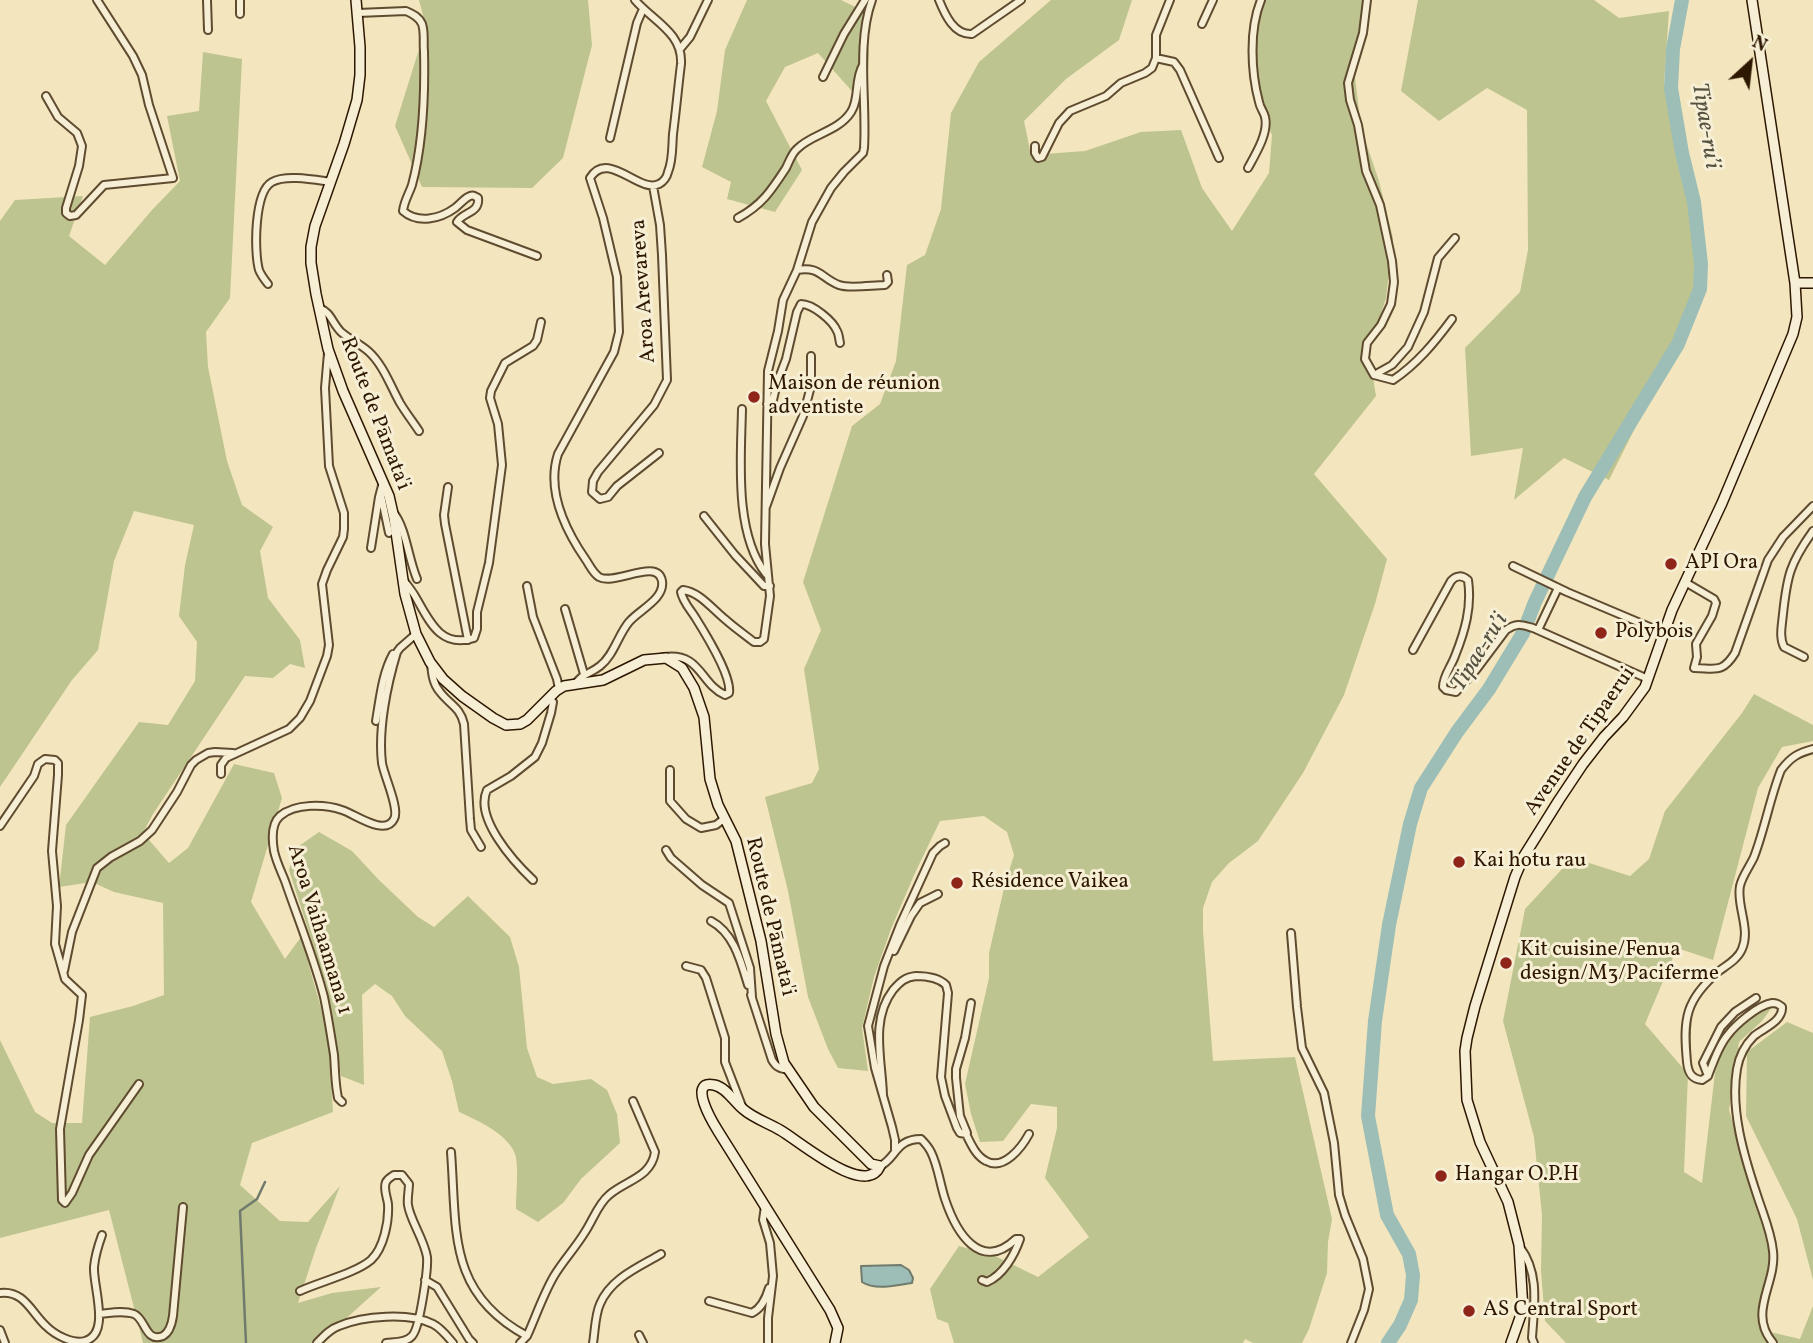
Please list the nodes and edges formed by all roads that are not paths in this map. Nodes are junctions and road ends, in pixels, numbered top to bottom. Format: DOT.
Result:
graph roads {
  1 [pos="97,0"];
  2 [pos="207,0"];
  3 [pos="240,0"];
  4 [pos="356,0"];
  5 [pos="635,0"];
  6 [pos="708,0"];
  7 [pos="865,0"];
  8 [pos="872,0"];
  9 [pos="939,0"];
  10 [pos="1021,0"];
  11 [pos="1170,0"];
  12 [pos="1213,0"];
  13 [pos="1261,0"];
  14 [pos="1367,0"];
  15 [pos="1752,0"];
  16 [pos="643,9"];
  17 [pos="358,13"];
  18 [pos="240,14"];
  19 [pos="1202,24"];
  20 [pos="208,30"];
  21 [pos="680,49"];
  22 [pos="1156,58"];
  23 [pos="864,64"];
  24 [pos="823,77"];
  25 [pos="46,96"];
  26 [pos="610,138"];
  27 [pos="1035,146"];
  28 [pos="1219,158"];
  29 [pos="1248,168"];
  30 [pos="331,182"];
  31 [pos="653,186"];
  32 [pos="738,218"];
  33 [pos="1455,238"];
  34 [pos="537,256"];
  35 [pos="797,270"];
  36 [pos="887,275"];
  37 [pos="1795,283"];
  38 [pos="1813,283"];
  39 [pos="268,284"];
  40 [pos="318,307"];
  41 [pos="1452,319"];
  42 [pos="541,322"];
  43 [pos="839,342"];
  44 [pos="329,351"];
  45 [pos="811,356"];
  46 [pos="1374,374"];
  47 [pos="767,404"];
  48 [pos="742,409"];
  49 [pos="419,431"];
  50 [pos="659,453"];
  51 [pos="382,484"];
  52 [pos="448,487"];
  53 [pos="1813,506"];
  54 [pos="765,509"];
  55 [pos="393,511"];
  56 [pos="704,516"];
  57 [pos="1813,531"];
  58 [pos="389,533"];
  59 [pos="371,548"];
  60 [pos="1513,566"];
  61 [pos="768,576"];
  62 [pos="402,577"];
  63 [pos="417,579"];
  64 [pos="1685,582"];
  65 [pos="527,586"];
  66 [pos="770,586"];
  67 [pos="1558,588"];
  68 [pos="565,609"];
  69 [pos="1536,629"];
  70 [pos="1664,633"];
  71 [pos="416,634"];
  72 [pos="468,640"];
  73 [pos="329,645"];
  74 [pos="400,648"];
  75 [pos="1413,650"];
  76 [pos="334,655"];
  77 [pos="658,657"];
  78 [pos="1804,657"];
  79 [pos="430,662"];
  80 [pos="584,674"];
  81 [pos="1648,678"];
  82 [pos="575,685"];
  83 [pos="559,689"];
  84 [pos="549,698"];
  85 [pos="376,721"];
  86 [pos="1813,749"];
  87 [pos="233,753"];
  88 [pos="670,770"];
  89 [pos="221,774"];
  90 [pos="725,818"];
  91 [pos="0,826"];
  92 [pos="946,844"];
  93 [pos="481,847"];
  94 [pos="666,850"];
  95 [pos="533,880"];
  96 [pos="938,894"];
  97 [pos="711,921"];
  98 [pos="1291,933"];
  99 [pos="686,966"];
  100 [pos="63,974"];
  101 [pos="875,995"];
  102 [pos="752,997"];
  103 [pos="1756,998"];
  104 [pos="971,1003"];
  105 [pos="789,1070"];
  106 [pos="1708,1076"];
  107 [pos="139,1084"];
  108 [pos="883,1095"];
  109 [pos="633,1101"];
  110 [pos="342,1102"];
  111 [pos="744,1111"];
  112 [pos="966,1134"];
  113 [pos="1029,1134"];
  114 [pos="895,1150"];
  115 [pos="451,1153"];
  116 [pos="880,1166"];
  117 [pos="183,1206"];
  118 [pos="765,1206"];
  119 [pos="102,1235"];
  120 [pos="1519,1245"];
  121 [pos="661,1254"];
  122 [pos="773,1276"];
  123 [pos="425,1280"];
  124 [pos="982,1280"];
  125 [pos="300,1291"];
  126 [pos="0,1293"];
  127 [pos="709,1301"];
  128 [pos="99,1314"];
  129 [pos="419,1318"];
  130 [pos="0,1329"];
  131 [pos="639,1335"];
  132 [pos="527,1336"];
  133 [pos="5,1343"];
  134 [pos="317,1343"];
  135 [pos="386,1343"];
  136 [pos="453,1343"];
  137 [pos="473,1343"];
  138 [pos="520,1343"];
  139 [pos="593,1343"];
  140 [pos="643,1343"];
  141 [pos="768,1343"];
  142 [pos="835,1343"];
  143 [pos="1351,1343"];
  144 [pos="1511,1343"];
  145 [pos="1534,1343"];
  146 [pos="1773,1343"];
  1 -- 25 [label="street"];
  2 -- 20 [label="street"];
  3 -- 18 [label="street"];
  4 -- 17 [label="main road, Route de Pāmata'i"];
  5 -- 16 [label="street"];
  6 -- 21 [label="street"];
  7 -- 24 [label="street"];
  8 -- 23 [label="street"];
  9 -- 10 [label="street"];
  11 -- 22 [label="street"];
  12 -- 19 [label="street"];
  13 -- 29 [label="street"];
  14 -- 46 [label="street"];
  15 -- 37 [label="main road, Avenue de Tipaerui"];
  16 -- 21 [label="street"];
  16 -- 26 [label="street"];
  17 -- 30 [label="main road, Route de Pāmata'i"];
  17 -- 34 [label="street"];
  21 -- 31 [label="street"];
  22 -- 27 [label="street"];
  22 -- 28 [label="street"];
  23 -- 32 [label="street"];
  23 -- 35 [label="street"];
  30 -- 39 [label="street"];
  30 -- 40 [label="main road, Route de Pāmata'i"];
  31 -- 50 [label="street, Aroa Arevareva"];
  31 -- 80 [label="street, Aroa Arevareva"];
  33 -- 46 [label="street"];
  35 -- 36 [label="street"];
  35 -- 47 [label="street"];
  37 -- 38 [label="main road"];
  37 -- 64 [label="main road, Avenue de Tipaerui"];
  40 -- 44 [label="main road, Route de Pāmata'i"];
  40 -- 49 [label="street"];
  41 -- 46 [label="street"];
  42 -- 72 [label="street"];
  43 -- 47 [label="street"];
  44 -- 51 [label="main road, Route de Pāmata'i"];
  44 -- 73 [label="street"];
  45 -- 54 [label="street"];
  47 -- 54 [label="street"];
  48 -- 61 [label="street"];
  51 -- 55 [label="main road, Route de Pāmata'i"];
  51 -- 58 [label="street"];
  51 -- 59 [label="street"];
  52 -- 72 [label="street"];
  53 -- 64 [label="street"];
  54 -- 61 [label="street"];
  55 -- 62 [label="main road, Route de Pāmata'i"];
  55 -- 63 [label="street"];
  56 -- 66 [label="street"];
  57 -- 78 [label="street"];
  60 -- 67 [label="street"];
  61 -- 66 [label="street"];
  62 -- 71 [label="main road, Route de Pāmata'i"];
  62 -- 72 [label="street"];
  64 -- 70 [label="main road, Avenue de Tipaerui"];
  65 -- 83 [label="street"];
  66 -- 77 [label="street"];
  67 -- 69 [label="street"];
  67 -- 70 [label="street"];
  68 -- 80 [label="street"];
  69 -- 75 [label="street"];
  69 -- 81 [label="street"];
  70 -- 81 [label="main road, Avenue de Tipaerui"];
  71 -- 74 [label="street"];
  71 -- 79 [label="main road, Route de Pāmata'i"];
  73 -- 76 [label="street"];
  73 -- 87 [label="street"];
  74 -- 85 [label="street"];
  74 -- 110 [label="street, Aroa Vaihaamana 1"];
  77 -- 82 [label="main road, Route de Pāmata'i"];
  77 -- 90 [label="main road, Route de Pāmata'i"];
  79 -- 84 [label="main road, Route de Pāmata'i"];
  79 -- 93 [label="street"];
  80 -- 82 [label="street, Aroa Arevareva"];
  81 -- 120 [label="main road, Avenue de Tipaerui"];
  82 -- 83 [label="main road, Route de Pāmata'i"];
  83 -- 84 [label="main road, Route de Pāmata'i"];
  84 -- 95 [label="street"];
  86 -- 106 [label="street"];
  87 -- 89 [label="street"];
  87 -- 100 [label="street"];
  88 -- 90 [label="street"];
  90 -- 105 [label="main road, Route de Pāmata'i"];
  91 -- 100 [label="street"];
  92 -- 101 [label="street"];
  94 -- 102 [label="street"];
  96 -- 101 [label="street"];
  97 -- 102 [label="street"];
  98 -- 143 [label="street"];
  99 -- 111 [label="street"];
  100 -- 107 [label="street"];
  101 -- 108 [label="street"];
  102 -- 105 [label="street"];
  103 -- 106 [label="street"];
  104 -- 112 [label="street"];
  105 -- 116 [label="main road, Route de Pāmata'i"];
  106 -- 146 [label="street"];
  108 -- 112 [label="street"];
  108 -- 114 [label="street"];
  109 -- 132 [label="street"];
  111 -- 116 [label="main road"];
  111 -- 118 [label="main road"];
  112 -- 113 [label="street"];
  114 -- 116 [label="street"];
  114 -- 124 [label="street"];
  115 -- 132 [label="street"];
  117 -- 128 [label="street"];
  118 -- 122 [label="street"];
  118 -- 142 [label="main road"];
  119 -- 128 [label="street"];
  120 -- 144 [label="main road, Avenue de Tipaerui"];
  120 -- 145 [label="street"];
  121 -- 139 [label="street"];
  122 -- 127 [label="street"];
  122 -- 141 [label="street"];
  123 -- 125 [label="street"];
  123 -- 129 [label="street"];
  123 -- 137 [label="street"];
  126 -- 128 [label="street"];
  129 -- 134 [label="street"];
  129 -- 135 [label="street"];
  129 -- 136 [label="street"];
  130 -- 133 [label="street"];
  131 -- 140 [label="street"];
  132 -- 138 [label="street"];
}
